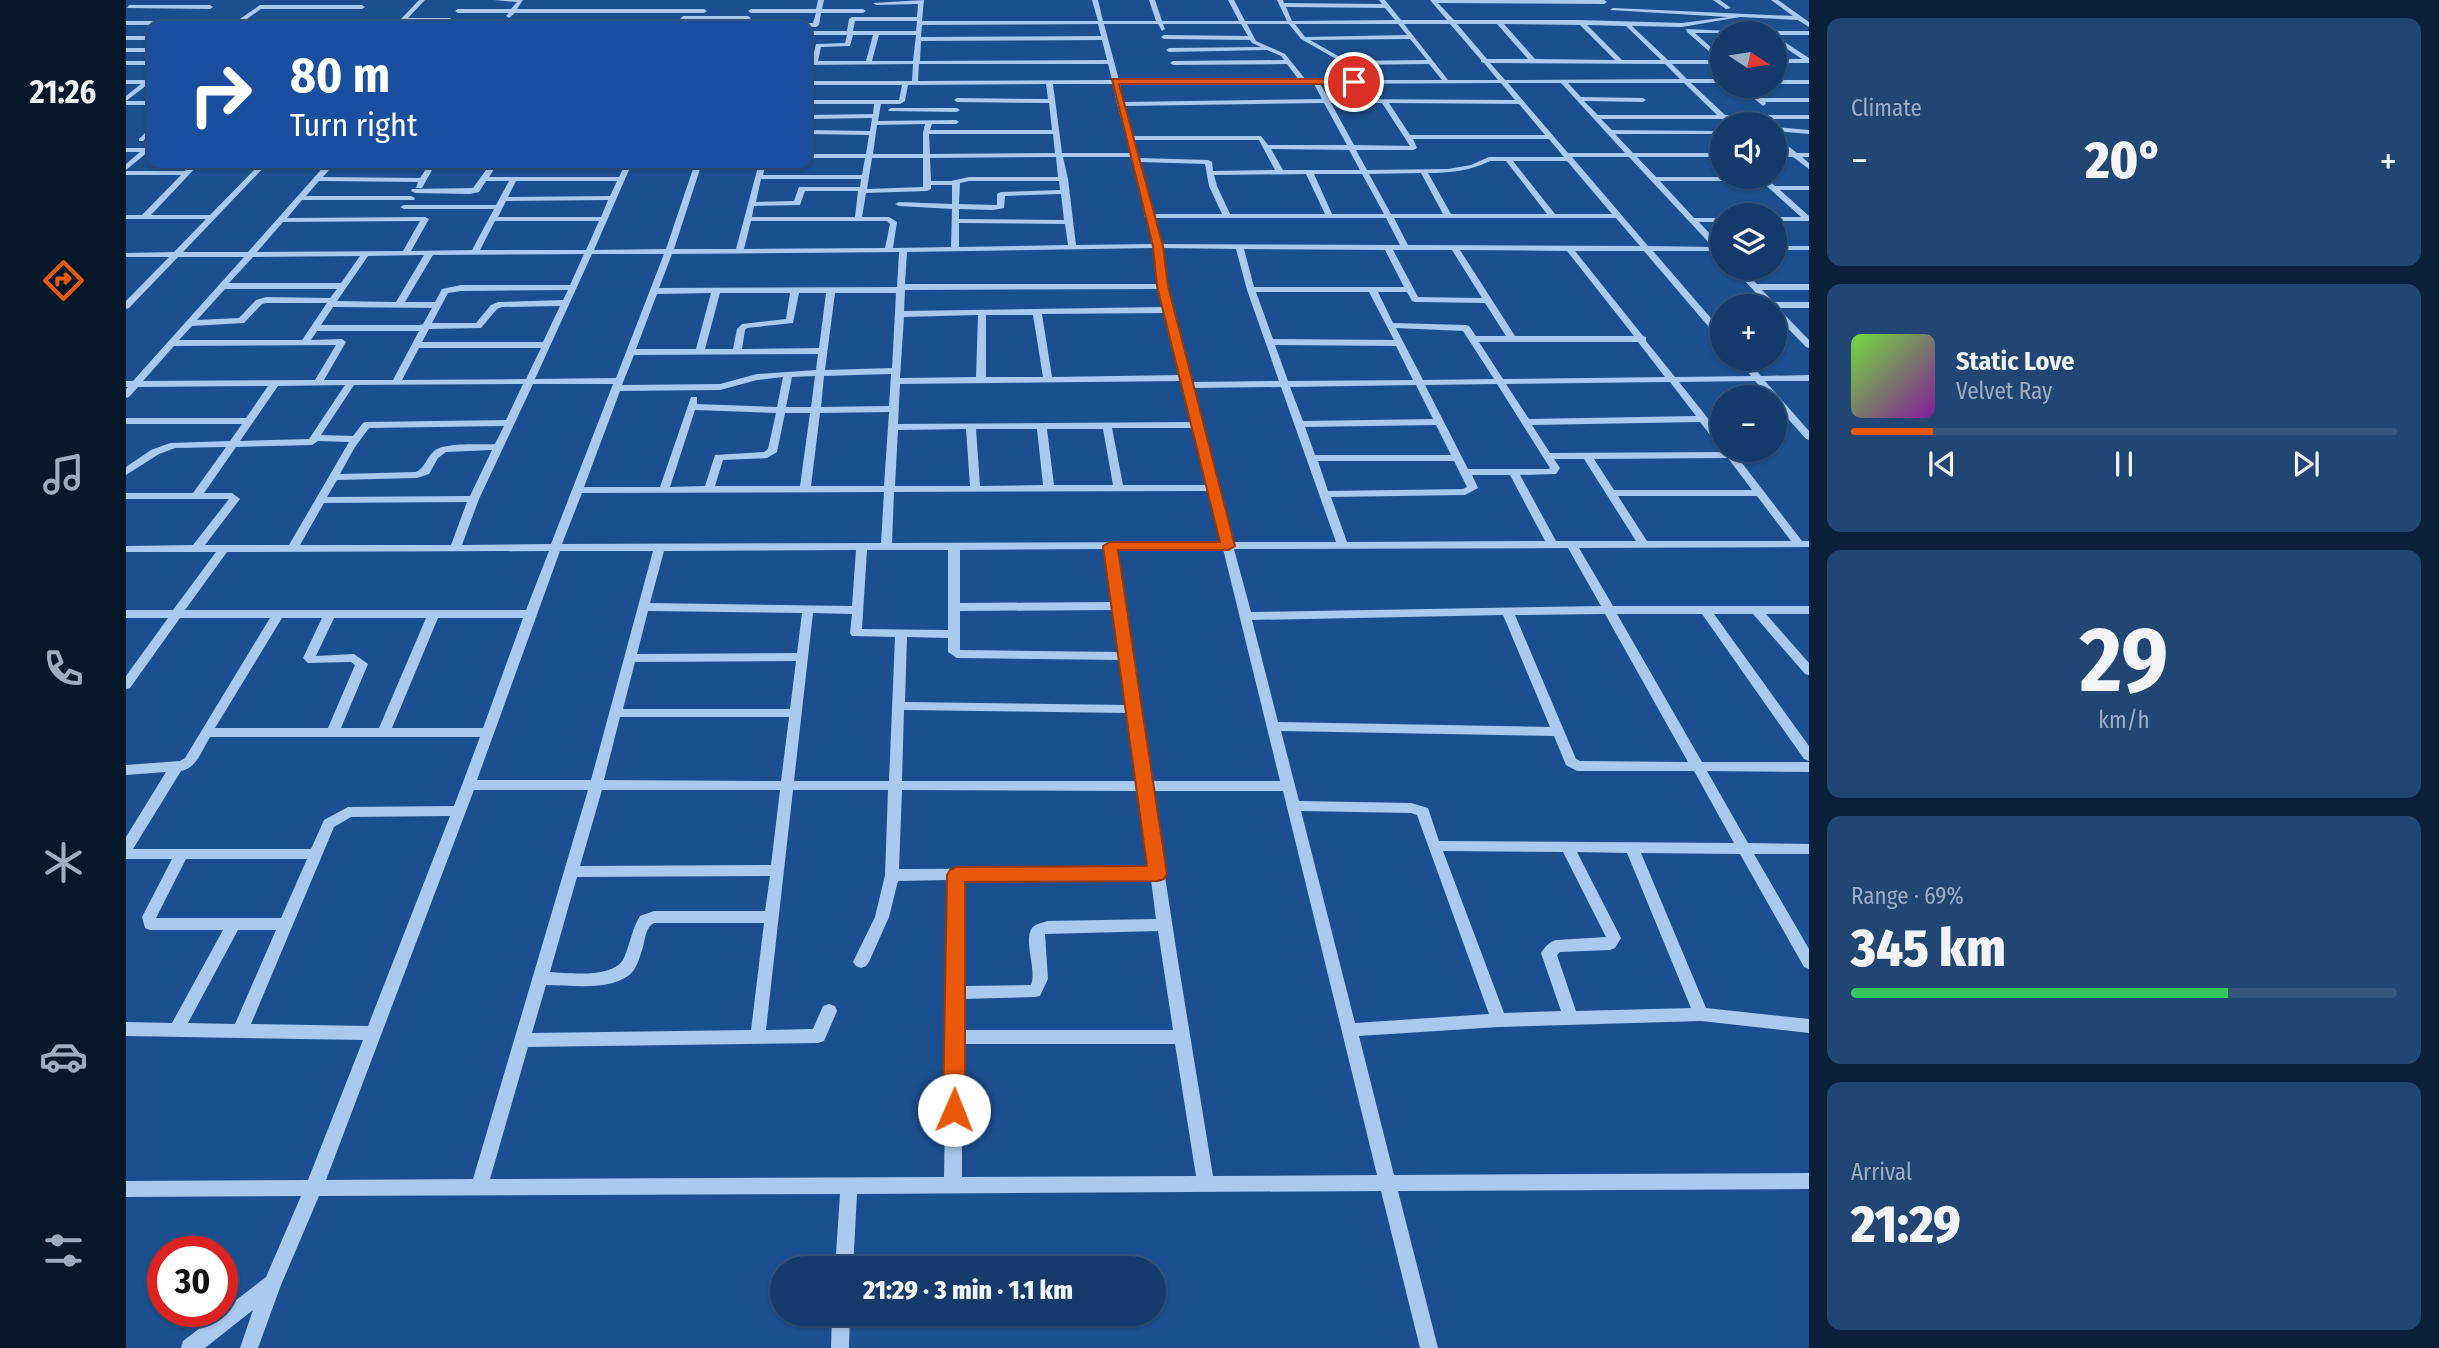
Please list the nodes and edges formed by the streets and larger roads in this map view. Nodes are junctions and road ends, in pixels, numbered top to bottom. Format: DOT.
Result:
graph roads {
  1 [pos="139,0"];
  2 [pos="220,0"];
  3 [pos="292,0"];
  4 [pos="370,0"];
  5 [pos="422,0"];
  6 [pos="468,0"];
  7 [pos="497,0"];
  8 [pos="544,0"];
  9 [pos="587,0"];
  10 [pos="708,0"];
  11 [pos="755,0"];
  12 [pos="800,0"];
  13 [pos="821,0"];
  14 [pos="1095,0"];
  15 [pos="1152,0"];
  16 [pos="1231,0"];
  17 [pos="1382,0"];
  18 [pos="1716,0"];
  19 [pos="1774,0"];
  20 [pos="876,1"];
  21 [pos="921,1"];
  22 [pos="1434,1"];
  23 [pos="1602,1"];
  24 [pos="1281,3"];
  25 [pos="1655,5"];
  26 [pos="1387,6"];
  27 [pos="210,7"];
  28 [pos="283,7"];
  29 [pos="362,7"];
  30 [pos="1700,7"];
  31 [pos="127,8"];
  32 [pos="1728,8"];
  33 [pos="1613,10"];
  34 [pos="1662,10"];
  35 [pos="458,11"];
  36 [pos="513,11"];
  37 [pos="536,11"];
  38 [pos="580,11"];
  39 [pos="704,11"];
  40 [pos="751,11"];
  41 [pos="798,11"];
  42 [pos="819,11"];
  43 [pos="1709,13"];
  44 [pos="873,15"];
  45 [pos="1737,17"];
  46 [pos="702,18"];
  47 [pos="748,18"];
  48 [pos="1799,18"];
  49 [pos="191,21"];
  50 [pos="240,21"];
  51 [pos="347,21"];
  52 [pos="402,21"];
  53 [pos="449,21"];
  54 [pos="505,21"];
  55 [pos="573,21"];
  56 [pos="680,21"];
  57 [pos="747,21"];
  58 [pos="920,21"];
  59 [pos="1245,22"];
  60 [pos="1290,22"];
  61 [pos="1399,22"];
  62 [pos="1452,22"];
  63 [pos="1499,22"];
  64 [pos="1580,22"];
  65 [pos="126,23"];
  66 [pos="147,23"];
  67 [pos="1101,23"];
  68 [pos="1159,23"];
  69 [pos="1808,23"];
  70 [pos="1628,24"];
  71 [pos="812,25"];
  72 [pos="1692,28"];
  73 [pos="1710,31"];
  74 [pos="812,33"];
  75 [pos="850,33"];
  76 [pos="876,33"];
  77 [pos="1809,33"];
  78 [pos="1787,34"];
  79 [pos="919,36"];
  80 [pos="1164,37"];
  81 [pos="1411,37"];
  82 [pos="126,38"];
  83 [pos="147,38"];
  84 [pos="1104,38"];
  85 [pos="1252,38"];
  86 [pos="1303,38"];
  87 [pos="967,39"];
  88 [pos="1009,39"];
  89 [pos="1051,39"];
  90 [pos="1787,45"];
  91 [pos="1710,48"];
  92 [pos="1269,49"];
  93 [pos="1169,50"];
  94 [pos="126,51"];
  95 [pos="147,51"];
  96 [pos="147,55"];
  97 [pos="812,60"];
  98 [pos="1483,61"];
  99 [pos="1710,61"];
  100 [pos="1787,61"];
  101 [pos="1809,61"];
  102 [pos="812,62"];
  103 [pos="869,62"];
  104 [pos="916,62"];
  105 [pos="967,62"];
  106 [pos="1010,62"];
  107 [pos="1053,62"];
  108 [pos="1110,62"];
  109 [pos="1289,62"];
  110 [pos="1431,62"];
  111 [pos="1534,62"];
  112 [pos="1621,62"];
  113 [pos="1670,62"];
  114 [pos="126,63"];
  115 [pos="136,63"];
  116 [pos="147,63"];
  117 [pos="1173,63"];
  118 [pos="1343,63"];
  119 [pos="1115,81"];
  120 [pos="1180,81"];
  121 [pos="1684,81"];
  122 [pos="1710,81"];
  123 [pos="126,82"];
  124 [pos="147,82"];
  125 [pos="905,82"];
  126 [pos="915,82"];
  127 [pos="956,82"];
  128 [pos="1049,82"];
  129 [pos="1304,82"];
  130 [pos="1316,82"];
  131 [pos="1354,82"];
  132 [pos="1447,82"];
  133 [pos="1504,82"];
  134 [pos="1563,82"];
  135 [pos="1787,82"];
  136 [pos="1809,82"];
  137 [pos="812,83"];
  138 [pos="1757,98"];
  139 [pos="1580,99"];
  140 [pos="957,100"];
  141 [pos="1643,100"];
  142 [pos="1759,100"];
  143 [pos="1809,100"];
  144 [pos="126,101"];
  145 [pos="1052,101"];
  146 [pos="1325,101"];
  147 [pos="1384,101"];
  148 [pos="1521,102"];
  149 [pos="147,103"];
  150 [pos="812,103"];
  151 [pos="1120,104"];
  152 [pos="957,110"];
  153 [pos="1718,112"];
  154 [pos="1772,112"];
  155 [pos="876,113"];
  156 [pos="1697,116"];
  157 [pos="1710,116"];
  158 [pos="812,117"];
  159 [pos="1596,117"];
  160 [pos="1787,117"];
  161 [pos="1809,117"];
  162 [pos="929,122"];
  163 [pos="956,122"];
  164 [pos="1710,129"];
  165 [pos="1787,130"];
  166 [pos="812,132"];
  167 [pos="927,132"];
  168 [pos="956,132"];
  169 [pos="1056,132"];
  170 [pos="1611,132"];
  171 [pos="1710,132"];
  172 [pos="1809,132"];
  173 [pos="871,133"];
  174 [pos="1407,137"];
  175 [pos="1551,137"];
  176 [pos="1129,138"];
  177 [pos="147,146"];
  178 [pos="1267,147"];
  179 [pos="147,148"];
  180 [pos="1787,148"];
  181 [pos="1352,149"];
  182 [pos="126,150"];
  183 [pos="927,155"];
  184 [pos="1060,155"];
  185 [pos="1632,155"];
  186 [pos="1710,155"];
  187 [pos="1787,155"];
  188 [pos="1795,155"];
  189 [pos="1809,155"];
  190 [pos="812,156"];
  191 [pos="868,156"];
  192 [pos="1568,157"];
  193 [pos="1136,158"];
  194 [pos="1507,159"];
  195 [pos="1809,167"];
  196 [pos="176,168"];
  197 [pos="192,168"];
  198 [pos="260,168"];
  199 [pos="326,168"];
  200 [pos="430,168"];
  201 [pos="491,168"];
  202 [pos="626,168"];
  203 [pos="696,168"];
  204 [pos="761,168"];
  205 [pos="126,170"];
  206 [pos="1423,171"];
  207 [pos="1280,172"];
  208 [pos="1309,172"];
  209 [pos="170,173"];
  210 [pos="188,173"];
  211 [pos="1210,173"];
  212 [pos="1365,173"];
  213 [pos="759,177"];
  214 [pos="865,177"];
  215 [pos="1654,178"];
  216 [pos="1710,178"];
  217 [pos="316,179"];
  218 [pos="484,179"];
  219 [pos="621,179"];
  220 [pos="1064,179"];
  221 [pos="423,180"];
  222 [pos="513,180"];
  223 [pos="927,183"];
  224 [pos="956,183"];
  225 [pos="1787,188"];
  226 [pos="1809,188"];
  227 [pos="1775,189"];
  228 [pos="863,190"];
  229 [pos="920,190"];
  230 [pos="1065,192"];
  231 [pos="413,195"];
  232 [pos="299,198"];
  233 [pos="613,198"];
  234 [pos="500,203"];
  235 [pos="752,204"];
  236 [pos="899,204"];
  237 [pos="404,207"];
  238 [pos="431,207"];
  239 [pos="956,208"];
  240 [pos="1798,210"];
  241 [pos="1809,210"];
  242 [pos="1148,216"];
  243 [pos="1227,216"];
  244 [pos="1448,216"];
  245 [pos="1553,216"];
  246 [pos="1618,216"];
  247 [pos="126,217"];
  248 [pos="144,217"];
  249 [pos="212,217"];
  250 [pos="1330,217"];
  251 [pos="1389,217"];
  252 [pos="423,218"];
  253 [pos="396,219"];
  254 [pos="491,219"];
  255 [pos="604,219"];
  256 [pos="748,219"];
  257 [pos="889,219"];
  258 [pos="1787,219"];
  259 [pos="280,220"];
  260 [pos="858,220"];
  261 [pos="1693,220"];
  262 [pos="1710,220"];
  263 [pos="956,221"];
  264 [pos="1069,222"];
  265 [pos="1710,238"];
  266 [pos="1158,246"];
  267 [pos="1239,247"];
  268 [pos="1072,248"];
  269 [pos="1388,248"];
  270 [pos="1406,248"];
  271 [pos="1455,248"];
  272 [pos="1569,248"];
  273 [pos="1787,248"];
  274 [pos="1809,248"];
  275 [pos="1646,249"];
  276 [pos="888,250"];
  277 [pos="903,250"];
  278 [pos="955,250"];
  279 [pos="1710,250"];
  280 [pos="669,251"];
  281 [pos="738,251"];
  282 [pos="589,252"];
  283 [pos="366,253"];
  284 [pos="406,253"];
  285 [pos="430,253"];
  286 [pos="474,253"];
  287 [pos="249,254"];
  288 [pos="126,255"];
  289 [pos="175,255"];
  290 [pos="1748,280"];
  291 [pos="222,286"];
  292 [pos="343,286"];
  293 [pos="1163,286"];
  294 [pos="573,287"];
  295 [pos="1755,287"];
  296 [pos="1809,287"];
  297 [pos="902,288"];
  298 [pos="1372,289"];
  299 [pos="1409,289"];
  300 [pos="795,290"];
  301 [pos="831,290"];
  302 [pos="1251,290"];
  303 [pos="654,291"];
  304 [pos="716,291"];
  305 [pos="126,293"];
  306 [pos="139,293"];
  307 [pos="1762,294"];
  308 [pos="1489,301"];
  309 [pos="332,302"];
  310 [pos="566,303"];
  311 [pos="399,305"];
  312 [pos="436,305"];
  313 [pos="1809,305"];
  314 [pos="126,306"];
  315 [pos="1787,306"];
  316 [pos="1169,310"];
  317 [pos="1037,312"];
  318 [pos="982,313"];
  319 [pos="900,314"];
  320 [pos="1787,321"];
  321 [pos="191,323"];
  322 [pos="1710,323"];
  323 [pos="1390,325"];
  324 [pos="424,327"];
  325 [pos="314,328"];
  326 [pos="352,328"];
  327 [pos="1474,339"];
  328 [pos="1512,339"];
  329 [pos="1643,339"];
  330 [pos="342,342"];
  331 [pos="1270,342"];
  332 [pos="1399,342"];
  333 [pos="174,343"];
  334 [pos="304,343"];
  335 [pos="1808,343"];
  336 [pos="416,345"];
  337 [pos="547,345"];
  338 [pos="700,351"];
  339 [pos="737,351"];
  340 [pos="823,351"];
  341 [pos="629,352"];
  342 [pos="821,371"];
  343 [pos="1751,371"];
  344 [pos="788,374"];
  345 [pos="895,376"];
  346 [pos="1809,377"];
  347 [pos="1757,378"];
  348 [pos="1048,379"];
  349 [pos="1673,379"];
  350 [pos="981,380"];
  351 [pos="529,381"];
  352 [pos="318,382"];
  353 [pos="352,382"];
  354 [pos="396,382"];
  355 [pos="1187,382"];
  356 [pos="1501,382"];
  357 [pos="275,383"];
  358 [pos="1420,383"];
  359 [pos="131,384"];
  360 [pos="1285,384"];
  361 [pos="616,385"];
  362 [pos="1763,385"];
  363 [pos="697,388"];
  364 [pos="126,395"];
  365 [pos="691,407"];
  366 [pos="893,409"];
  367 [pos="780,410"];
  368 [pos="815,410"];
  369 [pos="1787,412"];
  370 [pos="1704,419"];
  371 [pos="126,421"];
  372 [pos="248,421"];
  373 [pos="1439,422"];
  374 [pos="1525,422"];
  375 [pos="509,423"];
  376 [pos="1300,424"];
  377 [pos="1198,425"];
  378 [pos="971,426"];
  379 [pos="1042,426"];
  380 [pos="1107,426"];
  381 [pos="892,427"];
  382 [pos="1710,427"];
  383 [pos="1809,437"];
  384 [pos="316,438"];
  385 [pos="355,439"];
  386 [pos="233,443"];
  387 [pos="498,447"];
  388 [pos="1710,453"];
  389 [pos="1547,456"];
  390 [pos="1587,456"];
  391 [pos="1312,458"];
  392 [pos="1457,458"];
  393 [pos="1737,462"];
  394 [pos="126,472"];
  395 [pos="1465,472"];
  396 [pos="1513,472"];
  397 [pos="334,477"];
  398 [pos="1215,488"];
  399 [pos="975,489"];
  400 [pos="1049,489"];
  401 [pos="1119,489"];
  402 [pos="578,490"];
  403 [pos="664,490"];
  404 [pos="709,490"];
  405 [pos="805,490"];
  406 [pos="889,490"];
  407 [pos="1611,493"];
  408 [pos="1760,493"];
  409 [pos="1326,494"];
  410 [pos="197,495"];
  411 [pos="126,496"];
  412 [pos="474,499"];
  413 [pos="321,500"];
  414 [pos="1804,544"];
  415 [pos="1552,545"];
  416 [pos="1572,545"];
  417 [pos="1644,545"];
  418 [pos="1110,546"];
  419 [pos="1228,546"];
  420 [pos="1343,546"];
  421 [pos="659,547"];
  422 [pos="862,547"];
  423 [pos="886,547"];
  424 [pos="954,547"];
  425 [pos="196,548"];
  426 [pos="224,548"];
  427 [pos="293,548"];
  428 [pos="455,548"];
  429 [pos="556,548"];
  430 [pos="126,549"];
  431 [pos="1119,606"];
  432 [pos="644,607"];
  433 [pos="953,607"];
  434 [pos="808,609"];
  435 [pos="856,610"];
  436 [pos="1609,610"];
  437 [pos="1704,610"];
  438 [pos="1756,610"];
  439 [pos="1809,610"];
  440 [pos="1507,611"];
  441 [pos="126,614"];
  442 [pos="530,614"];
  443 [pos="176,615"];
  444 [pos="278,615"];
  445 [pos="329,615"];
  446 [pos="433,615"];
  447 [pos="1246,615"];
  448 [pos="901,635"];
  449 [pos="952,635"];
  450 [pos="1126,656"];
  451 [pos="802,657"];
  452 [pos="630,658"];
  453 [pos="1809,671"];
  454 [pos="126,685"];
  455 [pos="898,706"];
  456 [pos="1134,709"];
  457 [pos="615,713"];
  458 [pos="795,713"];
  459 [pos="1273,726"];
  460 [pos="1809,731"];
  461 [pos="205,732"];
  462 [pos="334,732"];
  463 [pos="384,732"];
  464 [pos="1558,732"];
  465 [pos="1794,732"];
  466 [pos="488,733"];
  467 [pos="1809,755"];
  468 [pos="1697,765"];
  469 [pos="1809,766"];
  470 [pos="175,769"];
  471 [pos="126,770"];
  472 [pos="469,785"];
  473 [pos="596,786"];
  474 [pos="786,786"];
  475 [pos="894,786"];
  476 [pos="1146,786"];
  477 [pos="1288,786"];
  478 [pos="1293,806"];
  479 [pos="459,811"];
  480 [pos="1434,846"];
  481 [pos="1568,848"];
  482 [pos="1632,849"];
  483 [pos="1809,849"];
  484 [pos="1745,850"];
  485 [pos="126,851"];
  486 [pos="182,854"];
  487 [pos="316,854"];
  488 [pos="777,870"];
  489 [pos="571,872"];
  490 [pos="1158,874"];
  491 [pos="892,875"];
  492 [pos="956,875"];
  493 [pos="772,917"];
  494 [pos="286,924"];
  495 [pos="233,925"];
  496 [pos="1165,925"];
  497 [pos="861,962"];
  498 [pos="1809,963"];
  499 [pos="540,978"];
  500 [pos="955,993"];
  501 [pos="829,1011"];
  502 [pos="1701,1014"];
  503 [pos="1571,1018"];
  504 [pos="1499,1020"];
  505 [pos="1809,1026"];
  506 [pos="126,1029"];
  507 [pos="176,1030"];
  508 [pos="1349,1030"];
  509 [pos="240,1031"];
  510 [pos="374,1033"];
  511 [pos="758,1034"];
  512 [pos="955,1037"];
  513 [pos="1182,1037"];
  514 [pos="522,1040"];
  515 [pos="1809,1181"];
  516 [pos="1387,1182"];
  517 [pos="1206,1183"];
  518 [pos="953,1184"];
  519 [pos="849,1185"];
  520 [pos="479,1188"];
  521 [pos="126,1189"];
  522 [pos="313,1190"];
  523 [pos="845,1256"];
  524 [pos="272,1283"];
  525 [pos="840,1326"];
  526 [pos="190,1348"];
  527 [pos="249,1348"];
  528 [pos="839,1348"];
  529 [pos="1429,1348"];
  1 -- 31 [label="street"];
  2 -- 27 [label="street"];
  3 -- 28 [label="street"];
  4 -- 29 [label="street"];
  5 -- 52 [label="street"];
  6 -- 35 [label="street"];
  7 -- 36 [label="street"];
  8 -- 37 [label="street"];
  9 -- 38 [label="street"];
  10 -- 39 [label="street"];
  11 -- 40 [label="street"];
  12 -- 41 [label="street"];
  13 -- 42 [label="street"];
  14 -- 67 [label="street"];
  15 -- 68 [label="street"];
  16 -- 59 [label="street"];
  17 -- 26 [label="street"];
  18 -- 32 [label="street"];
  19 -- 48 [label="street"];
  20 -- 21 [label="street"];
  20 -- 44 [label="street"];
  21 -- 58 [label="street"];
  22 -- 23 [label="street"];
  22 -- 62 [label="street"];
  23 -- 33 [label="street"];
  24 -- 26 [label="street"];
  24 -- 60 [label="street"];
  25 -- 34 [label="street"];
  26 -- 61 [label="street"];
  27 -- 31 [label="street"];
  27 -- 49 [label="street"];
  28 -- 29 [label="street"];
  28 -- 50 [label="street"];
  29 -- 51 [label="street"];
  30 -- 43 [label="street"];
  33 -- 34 [label="street"];
  33 -- 70 [label="street"];
  34 -- 43 [label="street"];
  35 -- 36 [label="street"];
  35 -- 53 [label="street"];
  36 -- 37 [label="street"];
  36 -- 54 [label="street"];
  37 -- 38 [label="street"];
  38 -- 39 [label="street"];
  38 -- 55 [label="street"];
  39 -- 46 [label="street"];
  40 -- 41 [label="street"];
  40 -- 47 [label="street"];
  41 -- 42 [label="street"];
  42 -- 44 [label="street"];
  42 -- 71 [label="street"];
  43 -- 45 [label="street"];
  44 -- 58 [label="street"];
  44 -- 75 [label="street"];
  45 -- 48 [label="street"];
  45 -- 72 [label="street"];
  46 -- 47 [label="street"];
  46 -- 56 [label="street"];
  47 -- 57 [label="street"];
  48 -- 69 [label="street"];
  58 -- 67 [label="street"];
  58 -- 79 [label="street"];
  59 -- 60 [label="street"];
  59 -- 68 [label="street"];
  59 -- 85 [label="street"];
  60 -- 61 [label="street"];
  60 -- 86 [label="street"];
  61 -- 62 [label="street"];
  61 -- 81 [label="street"];
  62 -- 63 [label="street"];
  62 -- 98 [label="street"];
  63 -- 64 [label="street"];
  63 -- 111 [label="street"];
  64 -- 70 [label="street"];
  64 -- 112 [label="street"];
  65 -- 66 [label="street"];
  67 -- 68 [label="street"];
  67 -- 84 [label="street"];
  68 -- 80 [label="street"];
  70 -- 72 [label="street"];
  70 -- 113 [label="street"];
  72 -- 73 [label="street"];
  72 -- 91 [label="street"];
  74 -- 75 [label="street"];
  75 -- 76 [label="street"];
  75 -- 97 [label="street"];
  76 -- 79 [label="street"];
  76 -- 103 [label="street"];
  77 -- 78 [label="street"];
  79 -- 87 [label="street"];
  79 -- 104 [label="street"];
  80 -- 85 [label="street"];
  80 -- 93 [label="street"];
  81 -- 86 [label="street"];
  81 -- 110 [label="street"];
  82 -- 83 [label="street"];
  84 -- 89 [label="street"];
  84 -- 108 [label="street"];
  85 -- 92 [label="street"];
  86 -- 118 [label="street"];
  87 -- 88 [label="street"];
  87 -- 105 [label="street"];
  88 -- 89 [label="street"];
  88 -- 106 [label="street"];
  89 -- 107 [label="street"];
  90 -- 101 [label="street"];
  92 -- 93 [label="street"];
  92 -- 109 [label="street"];
  93 -- 117 [label="street"];
  94 -- 95 [label="street"];
  96 -- 115 [label="street"];
  98 -- 111 [label="street"];
  98 -- 133 [label="street"];
  99 -- 113 [label="street"];
  100 -- 101 [label="street"];
  102 -- 103 [label="street"];
  103 -- 104 [label="street"];
  104 -- 105 [label="street"];
  104 -- 126 [label="street"];
  105 -- 106 [label="street"];
  106 -- 107 [label="street"];
  107 -- 108 [label="street"];
  108 -- 119 [label="street"];
  109 -- 117 [label="street"];
  109 -- 129 [label="street"];
  110 -- 118 [label="street"];
  110 -- 132 [label="street"];
  111 -- 112 [label="street"];
  112 -- 113 [label="street"];
  113 -- 121 [label="street"];
  114 -- 115 [label="street"];
  115 -- 116 [label="street"];
  117 -- 120 [label="street"];
  118 -- 131 [label="street"];
  119 -- 120 [label="street"];
  119 -- 128 [label="street"];
  119 -- 151 [label="street"];
  120 -- 129 [label="street"];
  121 -- 122 [label="street"];
  121 -- 134 [label="street"];
  121 -- 153 [label="street"];
  123 -- 124 [label="street"];
  124 -- 144 [label="street"];
  125 -- 126 [label="street"];
  125 -- 137 [label="street"];
  125 -- 155 [label="street"];
  126 -- 127 [label="street"];
  127 -- 128 [label="street"];
  127 -- 140 [label="street"];
  128 -- 145 [label="street"];
  129 -- 130 [label="street"];
  130 -- 131 [label="street"];
  130 -- 146 [label="street"];
  131 -- 132 [label="street"];
  132 -- 133 [label="street"];
  133 -- 134 [label="street"];
  133 -- 148 [label="street"];
  134 -- 139 [label="street"];
  135 -- 136 [label="street"];
  138 -- 142 [label="street"];
  139 -- 141 [label="street"];
  139 -- 159 [label="street"];
  140 -- 145 [label="street"];
  140 -- 152 [label="street"];
  142 -- 143 [label="street"];
  142 -- 154 [label="street"];
  144 -- 149 [label="street"];
  145 -- 169 [label="street"];
  146 -- 147 [label="street"];
  146 -- 151 [label="street"];
  146 -- 181 [label="street"];
  147 -- 148 [label="street"];
  147 -- 174 [label="street"];
  148 -- 175 [label="street"];
  150 -- 155 [label="street"];
  151 -- 176 [label="street"];
  152 -- 155 [label="street"];
  152 -- 163 [label="street"];
  155 -- 158 [label="street"];
  155 -- 162 [label="street"];
  155 -- 173 [label="street"];
  156 -- 157 [label="street"];
  156 -- 159 [label="street"];
  156 -- 164 [label="street"];
  159 -- 170 [label="street"];
  160 -- 161 [label="street"];
  162 -- 163 [label="street"];
  162 -- 167 [label="street"];
  163 -- 168 [label="street"];
  165 -- 172 [label="street"];
  166 -- 173 [label="street"];
  167 -- 168 [label="street"];
  167 -- 183 [label="street"];
  168 -- 169 [label="street"];
  169 -- 184 [label="street"];
  170 -- 171 [label="street"];
  170 -- 185 [label="street"];
  173 -- 191 [label="street"];
  174 -- 175 [label="street"];
  174 -- 181 [label="street"];
  175 -- 192 [label="street"];
  176 -- 178 [label="street"];
  176 -- 193 [label="street"];
  177 -- 182 [label="street"];
  178 -- 181 [label="street"];
  178 -- 207 [label="street"];
  179 -- 205 [label="street"];
  180 -- 188 [label="street"];
  181 -- 212 [label="street"];
  183 -- 184 [label="street"];
  183 -- 191 [label="street"];
  183 -- 223 [label="street"];
  184 -- 193 [label="street"];
  184 -- 220 [label="street"];
  185 -- 186 [label="street"];
  185 -- 192 [label="street"];
  185 -- 215 [label="street"];
  187 -- 188 [label="street"];
  188 -- 189 [label="street"];
  188 -- 195 [label="street"];
  190 -- 191 [label="street"];
  191 -- 214 [label="street"];
  192 -- 194 [label="street"];
  192 -- 246 [label="street"];
  193 -- 211 [label="street"];
  193 -- 242 [label="street"];
  194 -- 206 [label="street"];
  194 -- 245 [label="street"];
  196 -- 209 [label="street"];
  197 -- 210 [label="street"];
  198 -- 249 [label="street"];
  199 -- 217 [label="street"];
  200 -- 221 [label="street"];
  201 -- 218 [label="street"];
  202 -- 219 [label="street"];
  203 -- 280 [label="street"];
  204 -- 213 [label="street"];
  205 -- 209 [label="street"];
  206 -- 212 [label="street"];
  206 -- 244 [label="street"];
  207 -- 208 [label="street"];
  207 -- 211 [label="street"];
  208 -- 212 [label="street"];
  208 -- 250 [label="street"];
  209 -- 210 [label="street"];
  210 -- 248 [label="street"];
  211 -- 243 [label="street"];
  212 -- 251 [label="street"];
  213 -- 214 [label="street"];
  213 -- 235 [label="street"];
  214 -- 228 [label="street"];
  215 -- 216 [label="street"];
  215 -- 261 [label="street"];
  217 -- 221 [label="street"];
  217 -- 232 [label="street"];
  218 -- 222 [label="street"];
  218 -- 231 [label="street"];
  219 -- 222 [label="street"];
  219 -- 233 [label="street"];
  220 -- 224 [label="street"];
  220 -- 230 [label="street"];
  221 -- 231 [label="street"];
  222 -- 234 [label="street"];
  223 -- 224 [label="street"];
  223 -- 229 [label="street"];
  224 -- 239 [label="street"];
  225 -- 226 [label="street"];
  227 -- 240 [label="street"];
  228 -- 229 [label="street"];
  228 -- 235 [label="street"];
  228 -- 260 [label="street"];
  229 -- 236 [label="street"];
  230 -- 239 [label="street"];
  230 -- 264 [label="street"];
  231 -- 232 [label="street"];
  231 -- 237 [label="street"];
  232 -- 259 [label="street"];
  233 -- 234 [label="street"];
  233 -- 255 [label="street"];
  234 -- 238 [label="street"];
  234 -- 254 [label="street"];
  235 -- 256 [label="street"];
  236 -- 239 [label="street"];
  236 -- 257 [label="street"];
  237 -- 238 [label="street"];
  237 -- 253 [label="street"];
  238 -- 252 [label="street"];
  239 -- 263 [label="street"];
  240 -- 241 [label="street"];
  240 -- 258 [label="street"];
  242 -- 243 [label="street"];
  242 -- 266 [label="street"];
  243 -- 250 [label="street"];
  244 -- 245 [label="street"];
  244 -- 251 [label="street"];
  245 -- 246 [label="street"];
  246 -- 275 [label="street"];
  247 -- 248 [label="street"];
  248 -- 249 [label="street"];
  249 -- 289 [label="street"];
  250 -- 251 [label="street"];
  251 -- 270 [label="street"];
  252 -- 253 [label="street"];
  252 -- 284 [label="street"];
  253 -- 259 [label="street"];
  254 -- 255 [label="street"];
  254 -- 286 [label="street"];
  255 -- 282 [label="street"];
  256 -- 260 [label="street"];
  256 -- 281 [label="street"];
  257 -- 260 [label="street"];
  257 -- 276 [label="street"];
  259 -- 287 [label="street"];
  261 -- 262 [label="street"];
  261 -- 265 [label="street"];
  263 -- 264 [label="street"];
  263 -- 278 [label="street"];
  264 -- 268 [label="street"];
  266 -- 267 [label="street"];
  266 -- 268 [label="street"];
  266 -- 293 [label="street"];
  267 -- 269 [label="street"];
  267 -- 302 [label="street"];
  268 -- 278 [label="street"];
  269 -- 270 [label="street"];
  269 -- 299 [label="street"];
  270 -- 271 [label="street"];
  271 -- 272 [label="street"];
  271 -- 308 [label="street"];
  272 -- 275 [label="street"];
  272 -- 329 [label="street"];
  273 -- 274 [label="street"];
  275 -- 279 [label="street"];
  275 -- 322 [label="street"];
  276 -- 277 [label="street"];
  276 -- 281 [label="street"];
  277 -- 278 [label="street"];
  277 -- 297 [label="street"];
  280 -- 281 [label="street"];
  280 -- 282 [label="street"];
  280 -- 303 [label="street"];
  282 -- 286 [label="street"];
  282 -- 294 [label="street"];
  283 -- 284 [label="street"];
  283 -- 287 [label="street"];
  283 -- 292 [label="street"];
  284 -- 285 [label="street"];
  285 -- 286 [label="street"];
  285 -- 311 [label="street"];
  287 -- 289 [label="street"];
  287 -- 291 [label="street"];
  288 -- 289 [label="street"];
  289 -- 306 [label="street"];
  290 -- 295 [label="street"];
  291 -- 292 [label="street"];
  291 -- 321 [label="street"];
  292 -- 309 [label="street"];
  293 -- 297 [label="street"];
  293 -- 316 [label="street"];
  294 -- 310 [label="street"];
  294 -- 312 [label="street"];
  295 -- 296 [label="street"];
  295 -- 307 [label="street"];
  297 -- 301 [label="street"];
  297 -- 319 [label="street"];
  298 -- 299 [label="street"];
  298 -- 302 [label="street"];
  298 -- 323 [label="street"];
  299 -- 308 [label="street"];
  300 -- 301 [label="street"];
  300 -- 304 [label="street"];
  300 -- 339 [label="street"];
  301 -- 340 [label="street"];
  302 -- 331 [label="street"];
  303 -- 304 [label="street"];
  303 -- 341 [label="street"];
  304 -- 338 [label="street"];
  305 -- 306 [label="street"];
  306 -- 314 [label="street"];
  308 -- 328 [label="street"];
  309 -- 311 [label="street"];
  309 -- 321 [label="street"];
  309 -- 325 [label="street"];
  310 -- 324 [label="street"];
  310 -- 337 [label="street"];
  311 -- 312 [label="street"];
  312 -- 324 [label="street"];
  313 -- 315 [label="street"];
  316 -- 317 [label="street"];
  316 -- 355 [label="street"];
  317 -- 318 [label="street"];
  317 -- 348 [label="street"];
  318 -- 319 [label="street"];
  318 -- 350 [label="street"];
  319 -- 345 [label="street"];
  320 -- 335 [label="street"];
  321 -- 333 [label="street"];
  323 -- 327 [label="street"];
  323 -- 332 [label="street"];
  324 -- 326 [label="street"];
  324 -- 336 [label="street"];
  325 -- 326 [label="street"];
  325 -- 334 [label="street"];
  326 -- 330 [label="street"];
  327 -- 328 [label="street"];
  327 -- 356 [label="street"];
  328 -- 329 [label="street"];
  329 -- 349 [label="street"];
  330 -- 334 [label="street"];
  330 -- 352 [label="street"];
  331 -- 332 [label="street"];
  331 -- 360 [label="street"];
  332 -- 358 [label="street"];
  333 -- 334 [label="street"];
  333 -- 359 [label="street"];
  336 -- 337 [label="street"];
  336 -- 354 [label="street"];
  337 -- 351 [label="street"];
  338 -- 339 [label="street"];
  338 -- 341 [label="street"];
  339 -- 340 [label="street"];
  340 -- 342 [label="street"];
  341 -- 361 [label="street"];
  342 -- 344 [label="street"];
  342 -- 345 [label="street"];
  342 -- 368 [label="street"];
  343 -- 347 [label="street"];
  344 -- 363 [label="street"];
  344 -- 367 [label="street"];
  345 -- 350 [label="street"];
  345 -- 366 [label="street"];
  346 -- 347 [label="street"];
  347 -- 349 [label="street"];
  347 -- 362 [label="street"];
  348 -- 350 [label="street"];
  348 -- 355 [label="street"];
  349 -- 356 [label="street"];
  349 -- 370 [label="street"];
  351 -- 354 [label="street"];
  351 -- 361 [label="street"];
  351 -- 375 [label="street"];
  352 -- 353 [label="street"];
  352 -- 357 [label="street"];
  353 -- 354 [label="street"];
  353 -- 384 [label="street"];
  355 -- 360 [label="street"];
  355 -- 377 [label="street"];
  356 -- 358 [label="street"];
  356 -- 374 [label="street"];
  357 -- 359 [label="street"];
  357 -- 372 [label="street"];
  358 -- 360 [label="street"];
  358 -- 373 [label="street"];
  359 -- 364 [label="street"];
  360 -- 376 [label="street"];
  361 -- 363 [label="street"];
  361 -- 402 [label="street"];
  363 -- 365 [label="street"];
  365 -- 367 [label="street"];
  365 -- 403 [label="street"];
  366 -- 368 [label="street"];
  366 -- 381 [label="street"];
  367 -- 368 [label="street"];
  367 -- 404 [label="street"];
  368 -- 405 [label="street"];
  369 -- 383 [label="street"];
  370 -- 374 [label="street"];
  370 -- 382 [label="street"];
  371 -- 372 [label="street"];
  372 -- 386 [label="street"];
  373 -- 376 [label="street"];
  373 -- 392 [label="street"];
  374 -- 389 [label="street"];
  375 -- 385 [label="street"];
  375 -- 387 [label="street"];
  376 -- 391 [label="street"];
  377 -- 380 [label="street"];
  377 -- 398 [label="street"];
  378 -- 379 [label="street"];
  378 -- 381 [label="street"];
  378 -- 399 [label="street"];
  379 -- 380 [label="street"];
  379 -- 400 [label="street"];
  380 -- 401 [label="street"];
  381 -- 406 [label="street"];
  384 -- 385 [label="street"];
  384 -- 386 [label="street"];
  385 -- 397 [label="street"];
  386 -- 394 [label="street"];
  386 -- 410 [label="street"];
  387 -- 397 [label="street"];
  387 -- 412 [label="street"];
  388 -- 390 [label="street"];
  389 -- 390 [label="street"];
  389 -- 396 [label="street"];
  390 -- 407 [label="street"];
  391 -- 392 [label="street"];
  391 -- 409 [label="street"];
  392 -- 395 [label="street"];
  393 -- 408 [label="street"];
  395 -- 396 [label="street"];
  395 -- 409 [label="street"];
  396 -- 415 [label="street"];
  397 -- 413 [label="street"];
  398 -- 401 [label="street"];
  398 -- 419 [label="street"];
  399 -- 400 [label="street"];
  399 -- 406 [label="street"];
  400 -- 401 [label="street"];
  402 -- 403 [label="street"];
  402 -- 429 [label="street"];
  403 -- 404 [label="street"];
  404 -- 405 [label="street"];
  405 -- 406 [label="street"];
  406 -- 423 [label="street"];
  407 -- 408 [label="street"];
  407 -- 417 [label="street"];
  408 -- 414 [label="street"];
  409 -- 420 [label="street"];
  410 -- 411 [label="street"];
  410 -- 425 [label="street"];
  412 -- 413 [label="street"];
  412 -- 428 [label="street"];
  413 -- 427 [label="street"];
  414 -- 417 [label="street"];
  415 -- 416 [label="street"];
  415 -- 420 [label="street"];
  416 -- 417 [label="street"];
  416 -- 436 [label="street"];
  418 -- 419 [label="street"];
  418 -- 424 [label="street"];
  418 -- 431 [label="street"];
  419 -- 420 [label="street"];
  419 -- 447 [label="street"];
  421 -- 422 [label="street"];
  421 -- 429 [label="street"];
  421 -- 432 [label="street"];
  422 -- 423 [label="street"];
  422 -- 435 [label="street"];
  423 -- 424 [label="street"];
  424 -- 433 [label="street"];
  425 -- 426 [label="street"];
  425 -- 430 [label="street"];
  426 -- 427 [label="street"];
  426 -- 443 [label="street"];
  427 -- 428 [label="street"];
  428 -- 429 [label="street"];
  429 -- 442 [label="street"];
  431 -- 433 [label="street"];
  431 -- 450 [label="street"];
  432 -- 434 [label="street"];
  432 -- 452 [label="street"];
  433 -- 449 [label="street"];
  434 -- 435 [label="street"];
  434 -- 451 [label="street"];
  435 -- 448 [label="street"];
  436 -- 437 [label="street"];
  436 -- 440 [label="street"];
  436 -- 468 [label="street"];
  437 -- 438 [label="street"];
  437 -- 465 [label="street"];
  438 -- 439 [label="street"];
  438 -- 453 [label="street"];
  440 -- 447 [label="street"];
  440 -- 464 [label="street"];
  441 -- 443 [label="street"];
  442 -- 446 [label="street"];
  442 -- 466 [label="street"];
  443 -- 444 [label="street"];
  443 -- 454 [label="street"];
  444 -- 445 [label="street"];
  444 -- 461 [label="street"];
  445 -- 446 [label="street"];
  445 -- 462 [label="street"];
  446 -- 463 [label="street"];
  447 -- 459 [label="street"];
  448 -- 449 [label="street"];
  448 -- 455 [label="street"];
  449 -- 450 [label="street"];
  450 -- 456 [label="street"];
  451 -- 452 [label="street"];
  451 -- 458 [label="street"];
  452 -- 457 [label="street"];
  455 -- 456 [label="street"];
  455 -- 475 [label="street"];
  456 -- 476 [label="street"];
  457 -- 458 [label="street"];
  457 -- 473 [label="street"];
  458 -- 474 [label="street"];
  459 -- 464 [label="street"];
  459 -- 477 [label="street"];
  460 -- 465 [label="street"];
  461 -- 462 [label="street"];
  461 -- 470 [label="street"];
  462 -- 463 [label="street"];
  463 -- 466 [label="street"];
  464 -- 468 [label="street"];
  465 -- 467 [label="street"];
  466 -- 472 [label="street"];
  468 -- 469 [label="street"];
  468 -- 484 [label="street"];
  470 -- 471 [label="street"];
  470 -- 485 [label="street"];
  472 -- 473 [label="street"];
  472 -- 479 [label="street"];
  473 -- 474 [label="street"];
  473 -- 489 [label="street"];
  474 -- 475 [label="street"];
  474 -- 488 [label="street"];
  475 -- 476 [label="street"];
  475 -- 491 [label="street"];
  476 -- 477 [label="street"];
  476 -- 490 [label="street"];
  477 -- 478 [label="street"];
  478 -- 480 [label="street"];
  478 -- 508 [label="street"];
  479 -- 487 [label="street"];
  479 -- 510 [label="street"];
  480 -- 481 [label="street"];
  480 -- 504 [label="street"];
  481 -- 482 [label="street"];
  481 -- 503 [label="street"];
  482 -- 484 [label="street"];
  482 -- 502 [label="street"];
  483 -- 484 [label="street"];
  484 -- 498 [label="street"];
  485 -- 486 [label="street"];
  486 -- 487 [label="street"];
  486 -- 495 [label="street"];
  487 -- 494 [label="street"];
  488 -- 489 [label="street"];
  488 -- 493 [label="street"];
  489 -- 499 [label="street"];
  490 -- 492 [label="street"];
  490 -- 496 [label="street"];
  491 -- 492 [label="street"];
  491 -- 497 [label="street"];
  492 -- 500 [label="street"];
  493 -- 499 [label="street"];
  493 -- 511 [label="street"];
  494 -- 495 [label="street"];
  494 -- 509 [label="street"];
  495 -- 507 [label="street"];
  496 -- 500 [label="street"];
  496 -- 513 [label="street"];
  499 -- 514 [label="street"];
  500 -- 512 [label="street"];
  501 -- 511 [label="street"];
  502 -- 503 [label="street"];
  502 -- 505 [label="street"];
  503 -- 504 [label="street"];
  504 -- 508 [label="street"];
  506 -- 507 [label="street"];
  507 -- 509 [label="street"];
  508 -- 516 [label="street"];
  509 -- 510 [label="street"];
  510 -- 522 [label="street"];
  511 -- 514 [label="street"];
  512 -- 513 [label="street"];
  512 -- 518 [label="street"];
  513 -- 517 [label="street"];
  514 -- 520 [label="street"];
  515 -- 516 [label="street"];
  516 -- 517 [label="street"];
  516 -- 529 [label="street"];
  517 -- 518 [label="street"];
  518 -- 519 [label="street"];
  519 -- 520 [label="street"];
  519 -- 523 [label="street"];
  520 -- 522 [label="street"];
  521 -- 522 [label="street"];
  522 -- 524 [label="street"];
  524 -- 526 [label="street"];
  524 -- 527 [label="street"];
  525 -- 528 [label="street"];
}
